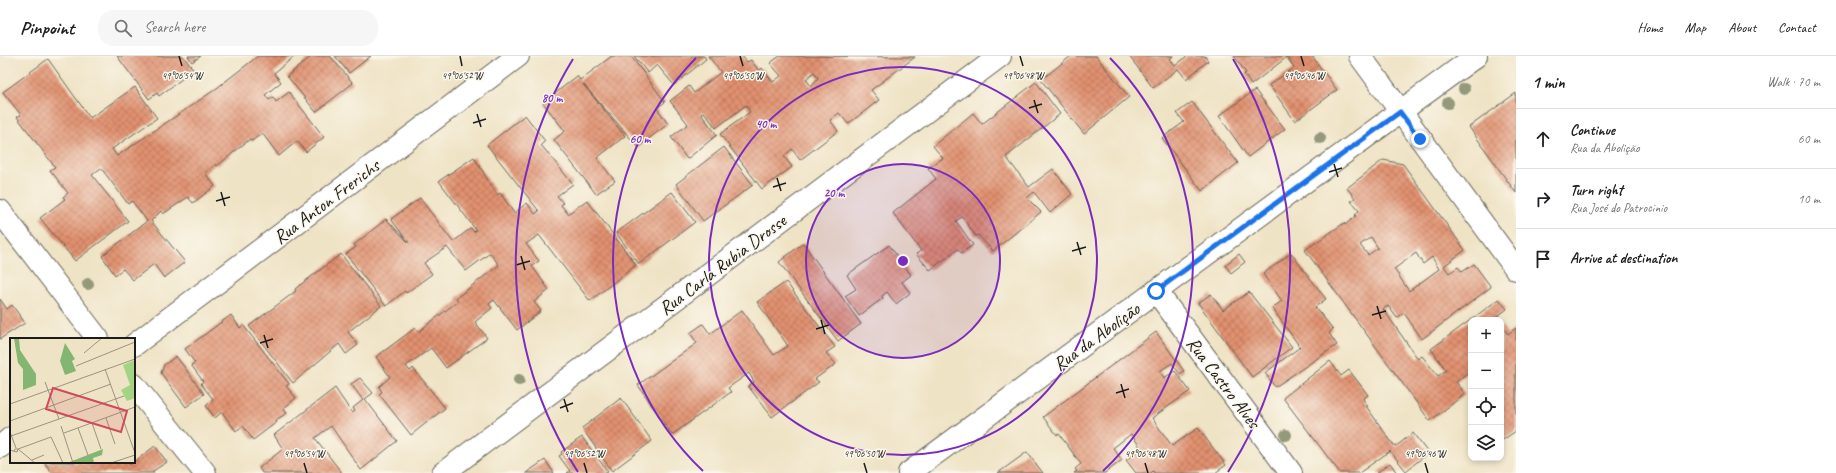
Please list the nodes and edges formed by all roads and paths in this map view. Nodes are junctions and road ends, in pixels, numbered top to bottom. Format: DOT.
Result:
graph roads {
  1 [pos="518,56"];
  2 [pos="1000,56"];
  3 [pos="1360,56"];
  4 [pos="1476,56"];
  5 [pos="1400,112"];
  6 [pos="0,211"];
  7 [pos="1516,269"];
  8 [pos="1156,291"];
  9 [pos="97,338"];
  10 [pos="135,345"];
  11 [pos="135,386"];
  12 [pos="10,439"];
  13 [pos="0,446"];
  14 [pos="918,470"];
  15 [pos="205,473"];
  16 [pos="443,473"];
  17 [pos="1291,473"];
  1 -- 10 [label="street, Rua Anton Frerichs"];
  2 -- 16 [label="street, Rua Carla Rubia Drosse"];
  3 -- 5 [label="street"];
  4 -- 5 [label="street, Rua da Abolição"];
  5 -- 7 [label="street"];
  5 -- 8 [label="street, Rua da Abolição"];
  6 -- 9 [label="street"];
  8 -- 14 [label="street, Rua da Abolição"];
  8 -- 17 [label="street, Rua Castro Alves"];
  11 -- 15 [label="street"];
  12 -- 13 [label="street"];
}
